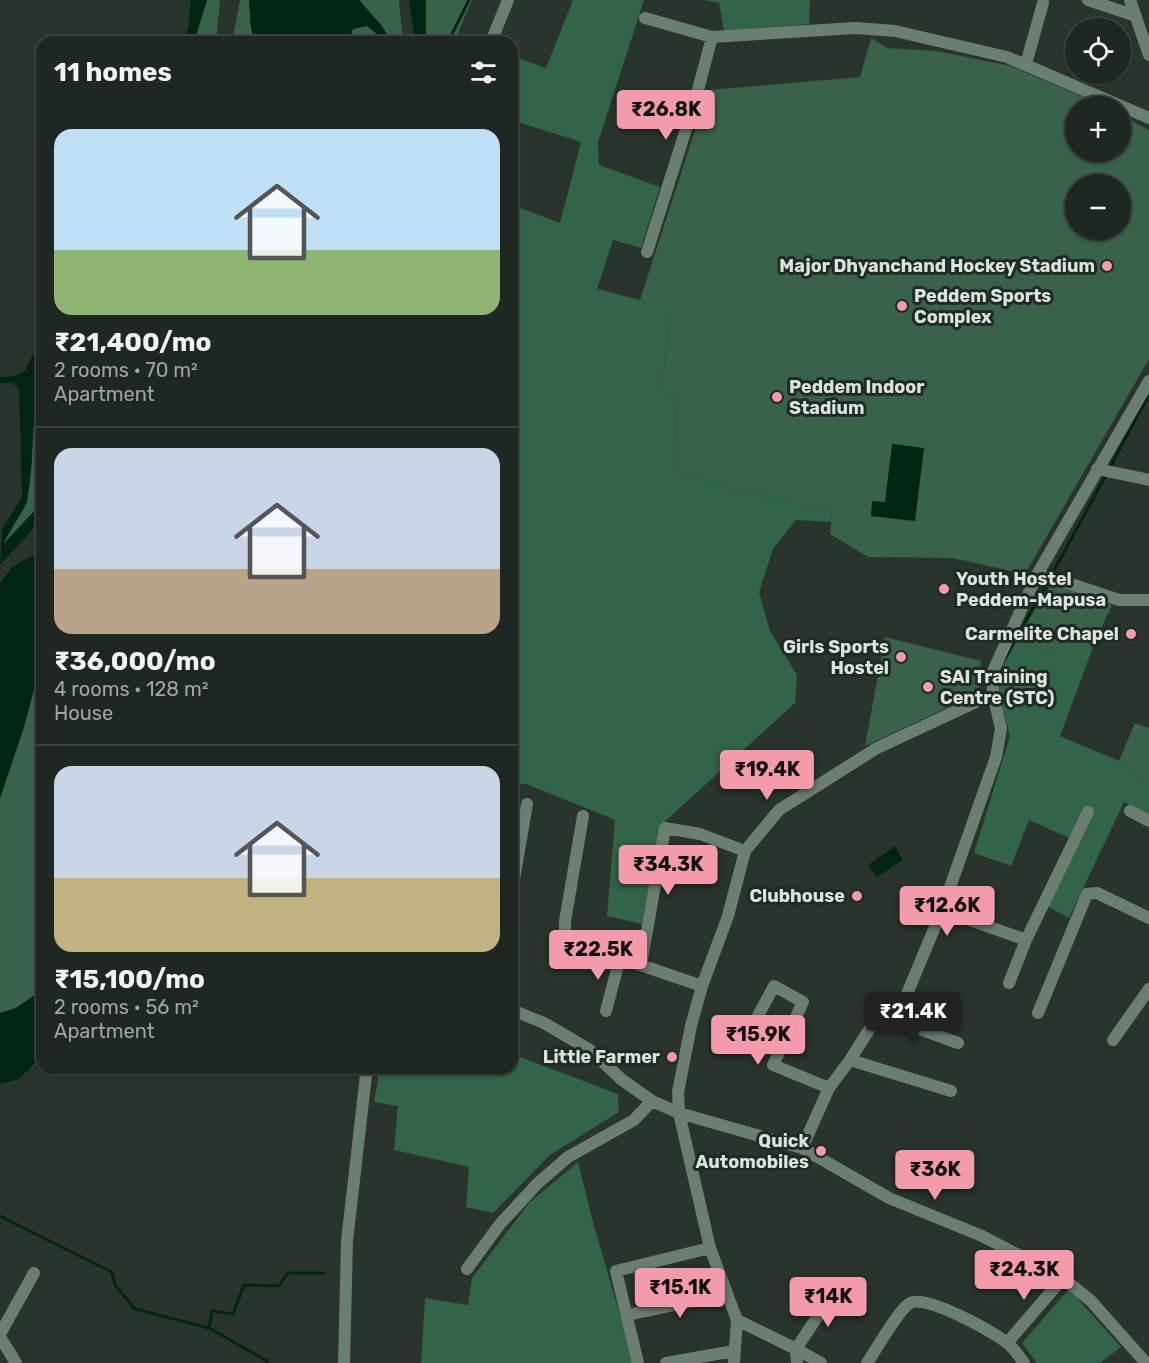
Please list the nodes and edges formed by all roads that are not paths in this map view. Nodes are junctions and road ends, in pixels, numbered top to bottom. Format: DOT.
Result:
graph roads {
  1 [pos="508,0"];
  2 [pos="1088,0"];
  3 [pos="1130,0"];
  4 [pos="1043,3"];
  5 [pos="1136,16"];
  6 [pos="645,18"];
  7 [pos="493,36"];
  8 [pos="712,37"];
  9 [pos="1149,55"];
  10 [pos="1026,64"];
  11 [pos="1149,118"];
  12 [pos="646,252"];
  13 [pos="1147,387"];
  14 [pos="1097,469"];
  15 [pos="1149,480"];
  16 [pos="1038,573"];
  17 [pos="1149,600"];
  18 [pos="993,694"];
  19 [pos="527,804"];
  20 [pos="1130,811"];
  21 [pos="1088,812"];
  22 [pos="583,816"];
  23 [pos="1149,821"];
  24 [pos="745,852"];
  25 [pos="518,856"];
  26 [pos="942,910"];
  27 [pos="1149,918"];
  28 [pos="1026,940"];
  29 [pos="620,958"];
  30 [pos="641,965"];
  31 [pos="1009,983"];
  32 [pos="702,986"];
  33 [pos="1149,989"];
  34 [pos="606,1011"];
  35 [pos="518,1013"];
  36 [pos="1038,1013"];
  37 [pos="879,1014"];
  38 [pos="746,1038"];
  39 [pos="1113,1040"];
  40 [pos="958,1043"];
  41 [pos="850,1060"];
  42 [pos="366,1074"];
  43 [pos="829,1088"];
  44 [pos="951,1091"];
  45 [pos="652,1101"];
  46 [pos="679,1113"];
  47 [pos="802,1148"];
  48 [pos="710,1248"];
  49 [pos="467,1269"];
  50 [pos="34,1273"];
  51 [pos="1063,1278"];
  52 [pos="835,1290"];
  53 [pos="727,1294"];
  54 [pos="627,1315"];
  55 [pos="737,1320"];
  56 [pos="0,1335"];
  57 [pos="1007,1343"];
  58 [pos="796,1349"];
  59 [pos="734,1357"];
  60 [pos="16,1363"];
  61 [pos="344,1363"];
  62 [pos="638,1363"];
  63 [pos="666,1363"];
  64 [pos="797,1363"];
  65 [pos="821,1363"];
  66 [pos="867,1363"];
  67 [pos="1024,1363"];
  68 [pos="1146,1363"];
  1 -- 7 [label="street"];
  2 -- 5 [label="street"];
  3 -- 5 [label="street"];
  4 -- 10 [label="street"];
  5 -- 9 [label="street"];
  6 -- 8 [label="street"];
  8 -- 10 [label="street"];
  8 -- 12 [label="street"];
  10 -- 11 [label="street"];
  13 -- 14 [label="street"];
  14 -- 15 [label="street"];
  14 -- 16 [label="street"];
  16 -- 17 [label="street"];
  16 -- 18 [label="street"];
  18 -- 24 [label="street"];
  18 -- 26 [label="street"];
  19 -- 25 [label="street"];
  20 -- 23 [label="street"];
  21 -- 28 [label="street"];
  22 -- 29 [label="street"];
  24 -- 30 [label="street"];
  24 -- 32 [label="street"];
  26 -- 28 [label="street"];
  26 -- 37 [label="street"];
  27 -- 36 [label="street"];
  28 -- 31 [label="street"];
  29 -- 30 [label="street"];
  29 -- 34 [label="street"];
  30 -- 32 [label="street"];
  32 -- 46 [label="street"];
  33 -- 39 [label="street"];
  35 -- 45 [label="street"];
  37 -- 40 [label="street"];
  37 -- 41 [label="street"];
  38 -- 43 [label="street"];
  41 -- 43 [label="street"];
  41 -- 44 [label="street"];
  42 -- 61 [label="street"];
  43 -- 47 [label="street"];
  45 -- 46 [label="street"];
  45 -- 49 [label="street"];
  46 -- 47 [label="street"];
  46 -- 48 [label="street"];
  47 -- 51 [label="street"];
  48 -- 53 [label="street"];
  48 -- 54 [label="street"];
  50 -- 56 [label="street"];
  51 -- 57 [label="street"];
  51 -- 68 [label="street"];
  52 -- 58 [label="street"];
  53 -- 54 [label="street"];
  53 -- 55 [label="street"];
  54 -- 62 [label="street"];
  55 -- 58 [label="street"];
  55 -- 59 [label="street"];
  56 -- 60 [label="street"];
  57 -- 66 [label="street"];
  57 -- 67 [label="street"];
  58 -- 64 [label="street"];
  58 -- 65 [label="street"];
  59 -- 63 [label="street"];
}
